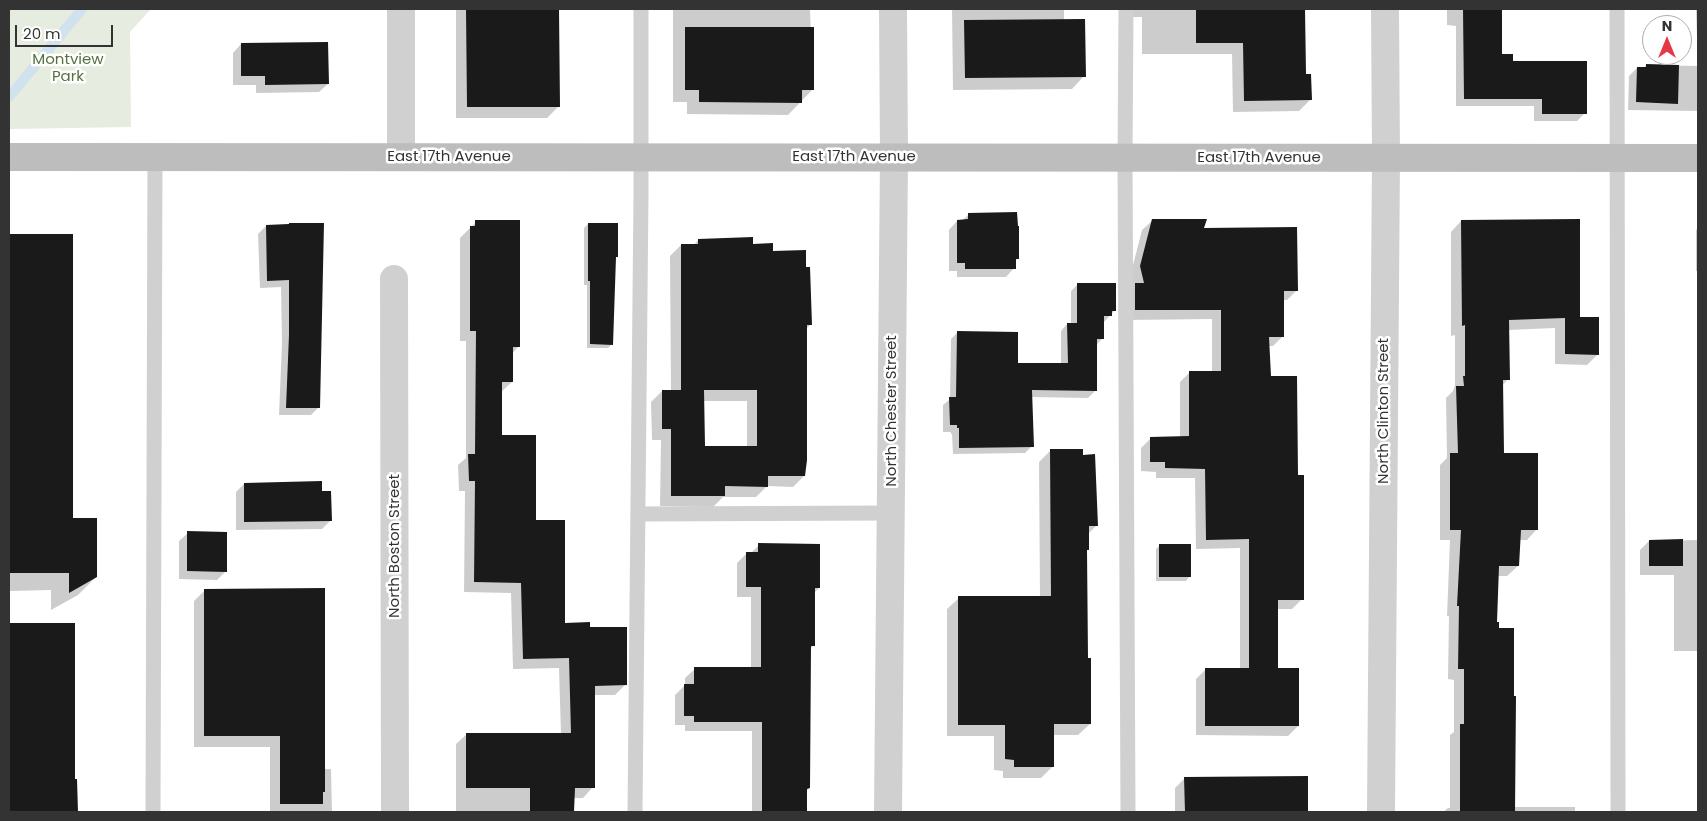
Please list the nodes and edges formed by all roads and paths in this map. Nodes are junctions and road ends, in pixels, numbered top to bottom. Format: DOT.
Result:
graph roads {
  1 [pos="400,9"];
  2 [pos="641,9"];
  3 [pos="893,9"];
  4 [pos="1126,9"];
  5 [pos="1385,9"];
  6 [pos="1617,9"];
  7 [pos="9,157"];
  8 [pos="155,157"];
  9 [pos="401,157"];
  10 [pos="641,157"];
  11 [pos="894,157"];
  12 [pos="1125,158"];
  13 [pos="1386,158"];
  14 [pos="1616,158"];
  15 [pos="1698,158"];
  16 [pos="394,279"];
  17 [pos="891,513"];
  18 [pos="638,514"];
  19 [pos="153,812"];
  20 [pos="395,812"];
  21 [pos="635,812"];
  22 [pos="888,812"];
  23 [pos="1128,812"];
  24 [pos="1381,812"];
  25 [pos="1618,812"];
  1 -- 9 [label="street"];
  2 -- 10 [label="lane"];
  3 -- 11 [label="street, North Chester Street"];
  4 -- 12 [label="lane"];
  5 -- 13 [label="street, North Clinton Street"];
  6 -- 14 [label="lane"];
  7 -- 8 [label="street, East 17th Avenue"];
  8 -- 9 [label="street, East 17th Avenue"];
  8 -- 19 [label="lane"];
  9 -- 10 [label="street, East 17th Avenue"];
  10 -- 11 [label="street, East 17th Avenue"];
  10 -- 18 [label="lane"];
  11 -- 12 [label="street, East 17th Avenue"];
  11 -- 17 [label="street, North Chester Street"];
  12 -- 13 [label="street, East 17th Avenue"];
  12 -- 23 [label="lane"];
  13 -- 14 [label="street, East 17th Avenue"];
  13 -- 24 [label="street, North Clinton Street"];
  14 -- 15 [label="street, East 17th Avenue"];
  14 -- 25 [label="lane"];
  16 -- 20 [label="street, North Boston Street"];
  17 -- 18 [label="lane"];
  17 -- 22 [label="street, North Chester Street"];
  18 -- 21 [label="lane"];
}
